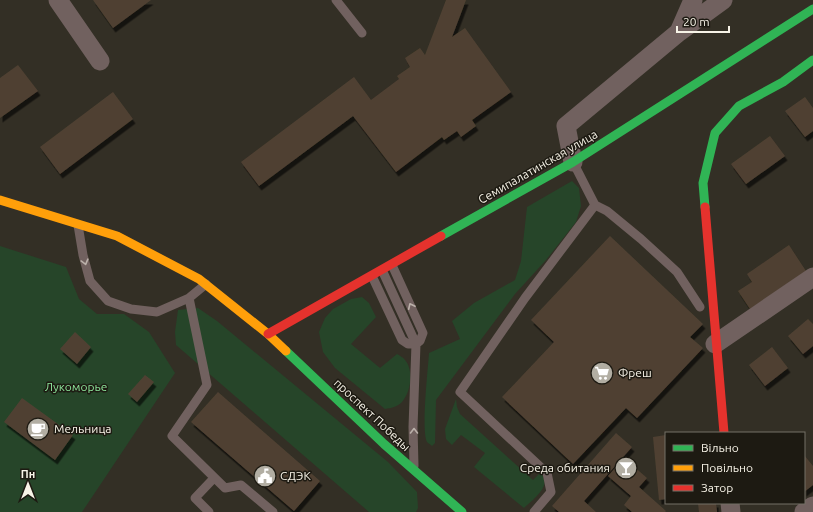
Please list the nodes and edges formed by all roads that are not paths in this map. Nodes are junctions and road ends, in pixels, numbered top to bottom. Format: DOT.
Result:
graph roads {
  1 [pos="59,0"];
  2 [pos="336,0"];
  3 [pos="692,0"];
  4 [pos="723,0"];
  5 [pos="813,9"];
  6 [pos="679,32"];
  7 [pos="362,34"];
  8 [pos="813,60"];
  9 [pos="100,61"];
  10 [pos="573,162"];
  11 [pos="0,200"];
  12 [pos="595,205"];
  13 [pos="77,223"];
  14 [pos="392,265"];
  15 [pos="382,270"];
  16 [pos="372,276"];
  17 [pos="813,277"];
  18 [pos="206,284"];
  19 [pos="189,298"];
  20 [pos="700,307"];
  21 [pos="268,334"];
  22 [pos="416,344"];
  23 [pos="715,344"];
  24 [pos="724,432"];
  25 [pos="414,470"];
  26 [pos="214,478"];
  27 [pos="813,506"];
  28 [pos="209,512"];
  29 [pos="273,512"];
  30 [pos="462,512"];
  31 [pos="534,512"];
  32 [pos="804,512"];
  1 -- 9 [label="street"];
  2 -- 7 [label="lane"];
  3 -- 6 [label="street"];
  4 -- 6 [label="street"];
  5 -- 10 [label="main road, Семипалатинская улица"];
  6 -- 10 [label="street"];
  8 -- 23 [label="main road"];
  10 -- 12 [label="lane"];
  10 -- 14 [label="main road, Семипалатинская улица"];
  11 -- 13 [label="main road, проспект Победы"];
  12 -- 20 [label="lane"];
  12 -- 31 [label="lane"];
  13 -- 18 [label="main road, проспект Победы"];
  13 -- 19 [label="lane, one-way"];
  14 -- 15 [label="main road, Семипалатинская улица"];
  22 -- 14 [label="lane, one-way"];
  15 -- 16 [label="main road, Семипалатинская улица"];
  15 -- 22 [label="lane"];
  16 -- 21 [label="main road, Семипалатинская улица"];
  16 -- 22 [label="lane"];
  17 -- 23 [label="street"];
  18 -- 19 [label="lane"];
  18 -- 21 [label="main road, проспект Победы"];
  19 -- 26 [label="lane"];
  21 -- 25 [label="main road, проспект Победы"];
  25 -- 22 [label="lane, one-way"];
  23 -- 24 [label="main road"];
  25 -- 30 [label="main road, проспект Победы"];
  26 -- 28 [label="lane"];
  26 -- 29 [label="lane"];
  27 -- 32 [label="street"];
}
